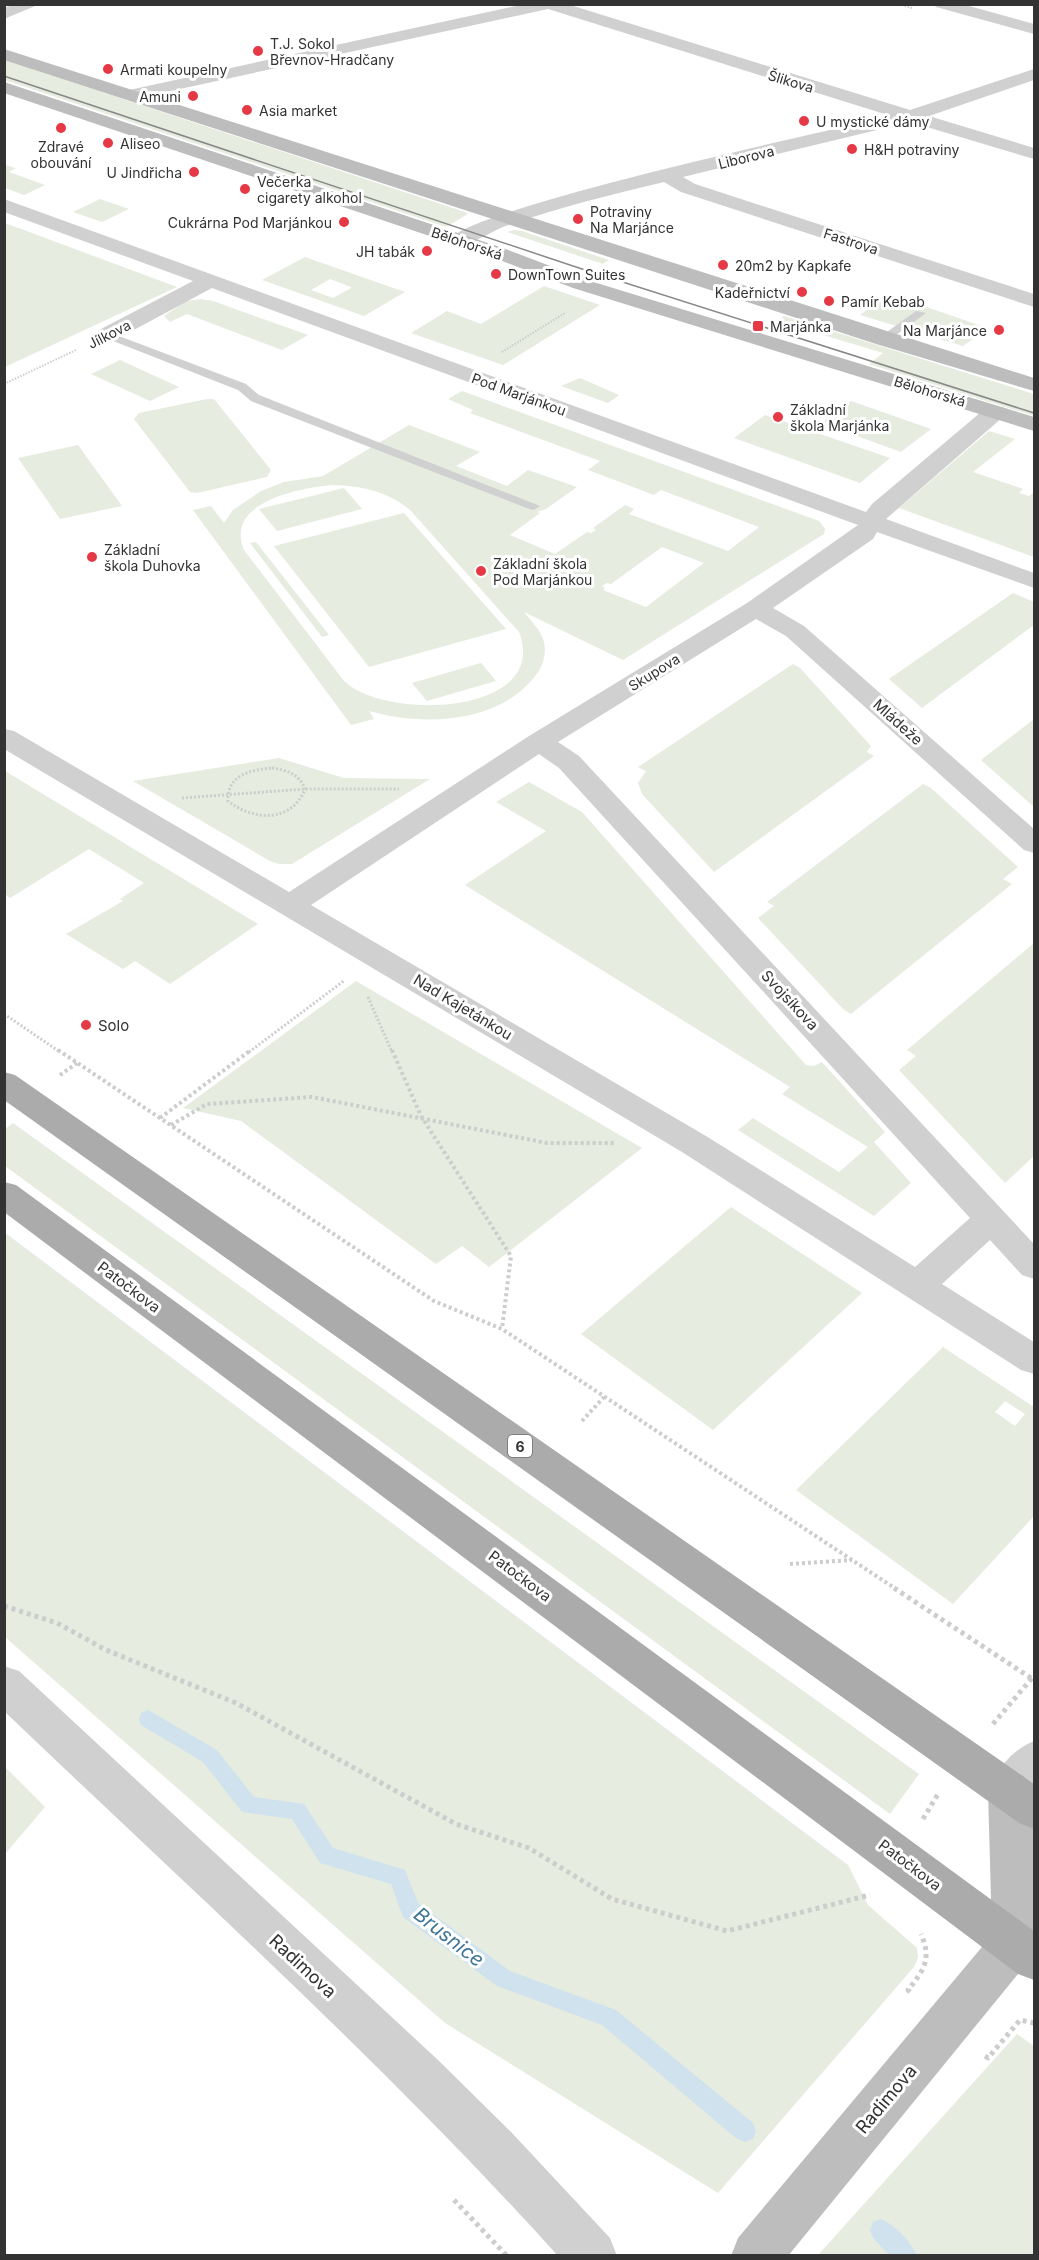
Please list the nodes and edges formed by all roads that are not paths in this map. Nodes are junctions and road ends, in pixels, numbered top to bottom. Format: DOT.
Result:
graph roads {
  1 [pos="32,4"];
  2 [pos="942,4"];
  3 [pos="549,5"];
  4 [pos="4,14"];
  5 [pos="1035,29"];
  6 [pos="4,54"];
  7 [pos="1035,74"];
  8 [pos="4,87"];
  9 [pos="129,94"];
  10 [pos="907,117"];
  11 [pos="1035,154"];
  12 [pos="669,177"];
  13 [pos="4,205"];
  14 [pos="508,218"];
  15 [pos="459,240"];
  16 [pos="211,280"];
  17 [pos="1035,301"];
  18 [pos="920,313"];
  19 [pos="106,335"];
  20 [pos="884,339"];
  21 [pos="1035,385"];
  22 [pos="995,412"];
  23 [pos="1035,424"];
  24 [pos="534,506"];
  25 [pos="873,522"];
  26 [pos="1035,581"];
  27 [pos="756,608"];
  28 [pos="4,737"];
  29 [pos="539,742"];
  30 [pos="1035,844"];
  31 [pos="290,905"];
  32 [pos="4,1083"];
  33 [pos="4,1194"];
  34 [pos="992,1218"];
  35 [pos="1035,1266"];
  36 [pos="916,1287"];
  37 [pos="1035,1360"];
  38 [pos="4,1684"];
  39 [pos="1026,1787"];
  40 [pos="1028,1946"];
  41 [pos="592,2256"];
  42 [pos="756,2256"];
  1 -- 4 [label="street"];
  2 -- 5 [label="street"];
  3 -- 9 [label="street"];
  3 -- 10 [label="street, Šlikova"];
  6 -- 9 [label="street"];
  7 -- 10 [label="street, Liborova"];
  8 -- 15 [label="street, Bělohorská"];
  9 -- 14 [label="street"];
  10 -- 11 [label="street, Šlikova"];
  10 -- 12 [label="street, Liborova"];
  12 -- 14 [label="street, Liborova"];
  12 -- 17 [label="street, Fastrova"];
  13 -- 16 [label="street, Pod Marjánkou"];
  14 -- 15 [label="street, Liborova"];
  14 -- 20 [label="street"];
  15 -- 22 [label="street, Bělohorská"];
  16 -- 19 [label="street, Jílkova"];
  16 -- 25 [label="street, Pod Marjánkou"];
  18 -- 20 [label="lane"];
  19 -- 24 [label="lane"];
  20 -- 21 [label="street"];
  22 -- 23 [label="street, Bělohorská"];
  22 -- 25 [label="street, Skupova"];
  25 -- 26 [label="street, Pod Marjánkou"];
  25 -- 27 [label="street, Skupova"];
  27 -- 29 [label="street, Skupova"];
  27 -- 30 [label="street, Mládeže"];
  28 -- 31 [label="street, Nad Kajetánkou"];
  29 -- 31 [label="street, Skupova"];
  29 -- 34 [label="street, Svojsíkova"];
  31 -- 36 [label="street, Nad Kajetánkou"];
  32 -- 39 [label="main road, 6"];
  33 -- 40 [label="main road, Patočkova"];
  34 -- 35 [label="street, Svojsíkova"];
  34 -- 36 [label="street"];
  36 -- 37 [label="street, Nad Kajetánkou"];
  38 -- 41 [label="street, Radimova"];
  39 -- 40 [label="street"];
  40 -- 42 [label="street, Radimova"];
}
